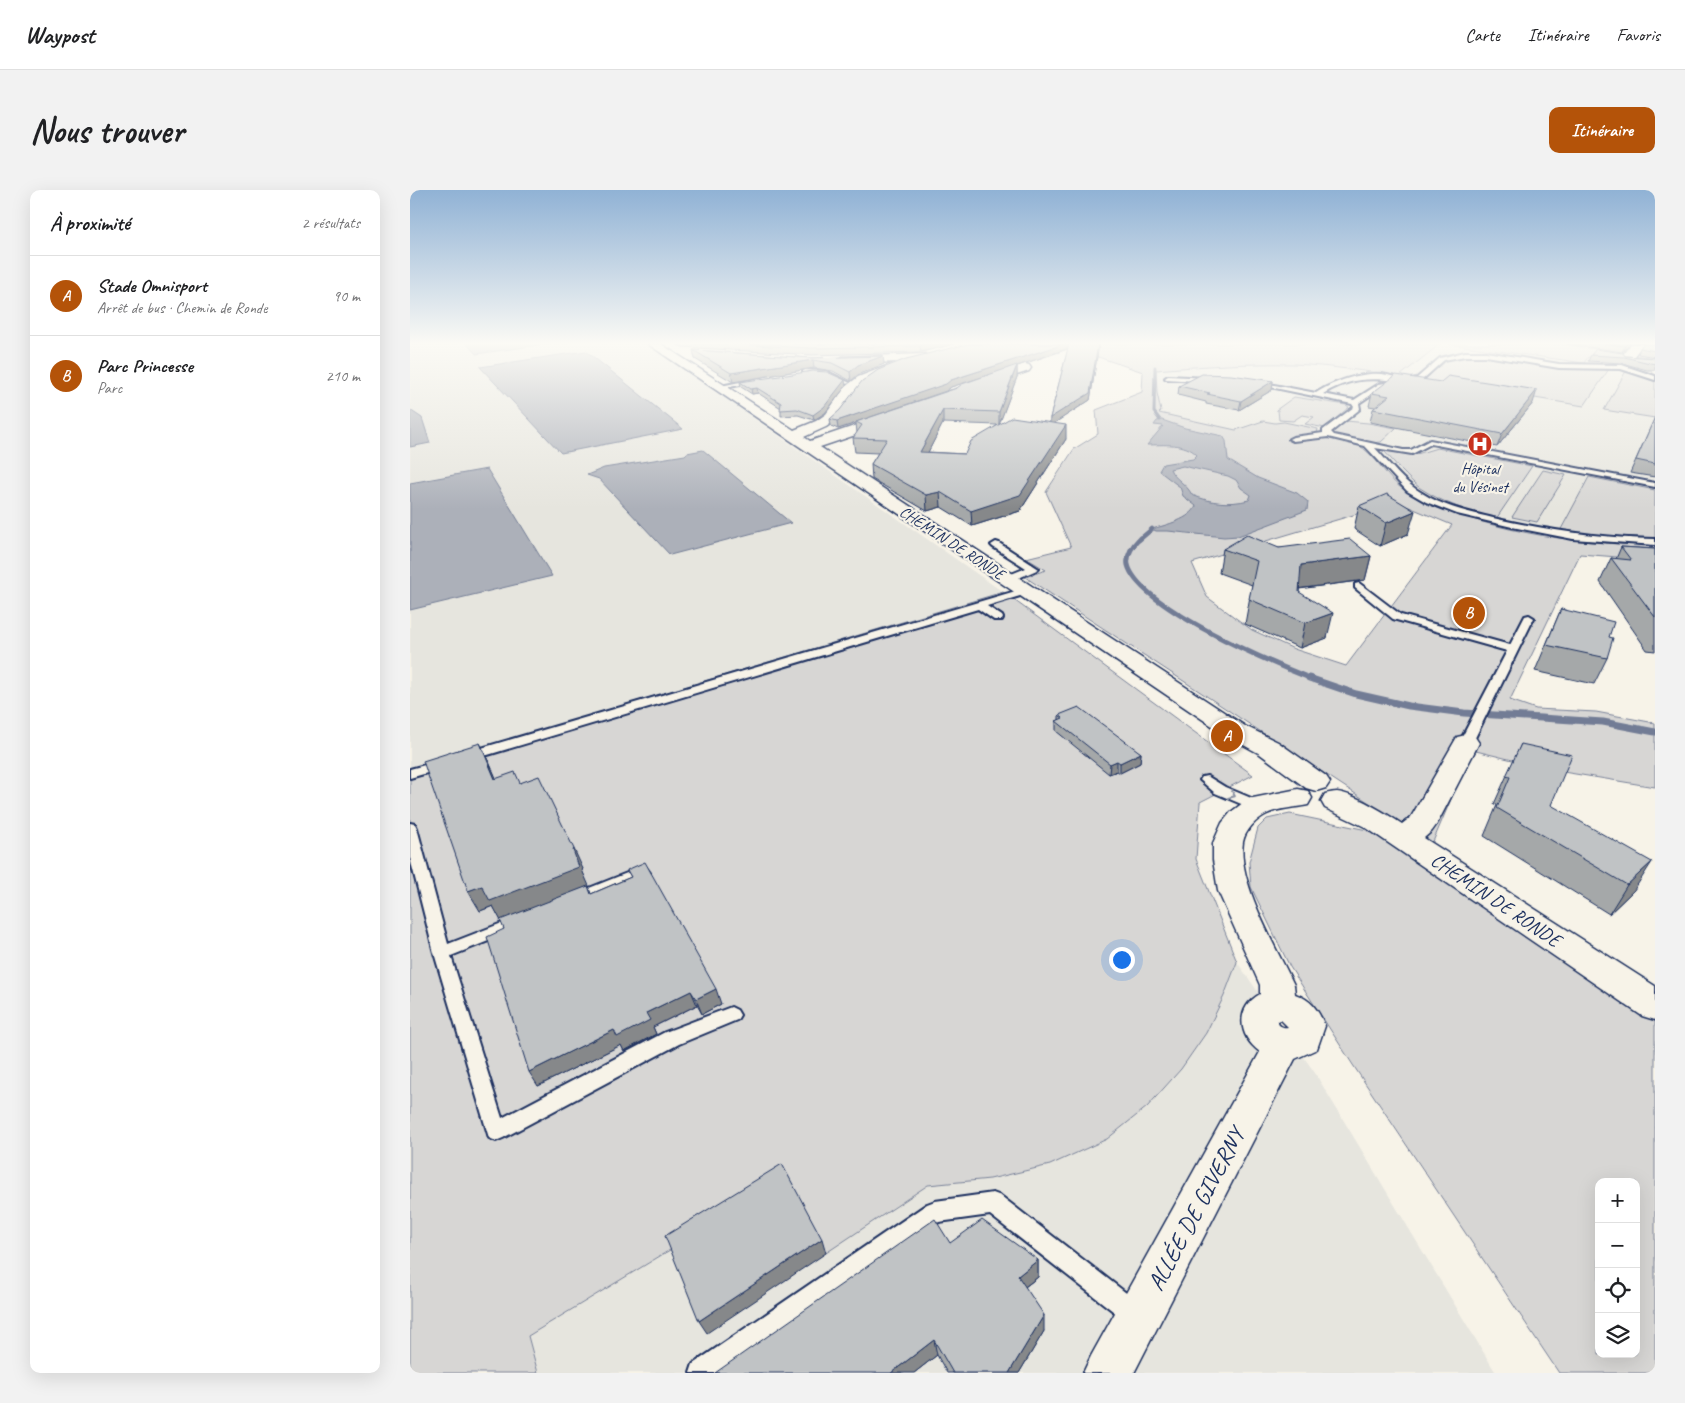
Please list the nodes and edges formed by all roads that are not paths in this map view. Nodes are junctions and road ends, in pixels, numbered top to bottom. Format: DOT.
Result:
graph roads {
  1 [pos="737,399"];
  2 [pos="844,399"];
  3 [pos="1340,399"];
  4 [pos="1359,399"];
  5 [pos="1355,402"];
  6 [pos="905,413"];
  7 [pos="1328,435"];
  8 [pos="793,436"];
  9 [pos="1293,439"];
  10 [pos="1368,444"];
  11 [pos="809,446"];
  12 [pos="1655,485"];
  13 [pos="1655,542"];
  14 [pos="996,545"];
  15 [pos="1017,585"];
  16 [pos="1359,586"];
  17 [pos="978,604"];
  18 [pos="998,618"];
  19 [pos="1529,618"];
  20 [pos="1513,649"];
  21 [pos="1469,736"];
  22 [pos="410,774"];
  23 [pos="1207,780"];
  24 [pos="1311,793"];
  25 [pos="1258,806"];
  26 [pos="410,828"];
  27 [pos="1404,839"];
  28 [pos="642,873"];
  29 [pos="560,906"];
  30 [pos="532,917"];
  31 [pos="442,953"];
  32 [pos="1655,1005"];
  33 [pos="731,1015"];
  34 [pos="1138,1317"];
  35 [pos="702,1373"];
  36 [pos="1108,1373"];
  1 -- 8 [label="street, CHEMIN DE RONDE"];
  2 -- 8 [label="street"];
  3 -- 5 [label="lane"];
  4 -- 5 [label="lane"];
  5 -- 7 [label="lane"];
  6 -- 11 [label="street"];
  7 -- 9 [label="lane"];
  7 -- 10 [label="lane"];
  8 -- 11 [label="street, CHEMIN DE RONDE"];
  10 -- 12 [label="lane"];
  10 -- 13 [label="lane"];
  11 -- 15 [label="street, CHEMIN DE RONDE"];
  14 -- 15 [label="lane"];
  15 -- 17 [label="lane"];
  15 -- 24 [label="street, CHEMIN DE RONDE"];
  16 -- 20 [label="lane"];
  17 -- 18 [label="lane"];
  17 -- 22 [label="lane"];
  19 -- 20 [label="lane"];
  20 -- 21 [label="lane"];
  21 -- 27 [label="street"];
  23 -- 25 [label="lane, one-way"];
  24 -- 25 [label="street, ALLÉE DE GIVERNY"];
  24 -- 27 [label="street, CHEMIN DE RONDE"];
  25 -- 34 [label="street, ALLÉE DE GIVERNY"];
  26 -- 31 [label="lane"];
  27 -- 32 [label="street, CHEMIN DE RONDE"];
  28 -- 29 [label="lane"];
  30 -- 31 [label="lane"];
  31 -- 33 [label="lane"];
  34 -- 35 [label="lane"];
  34 -- 36 [label="street, ALLÉE DE GIVERNY"];
}
